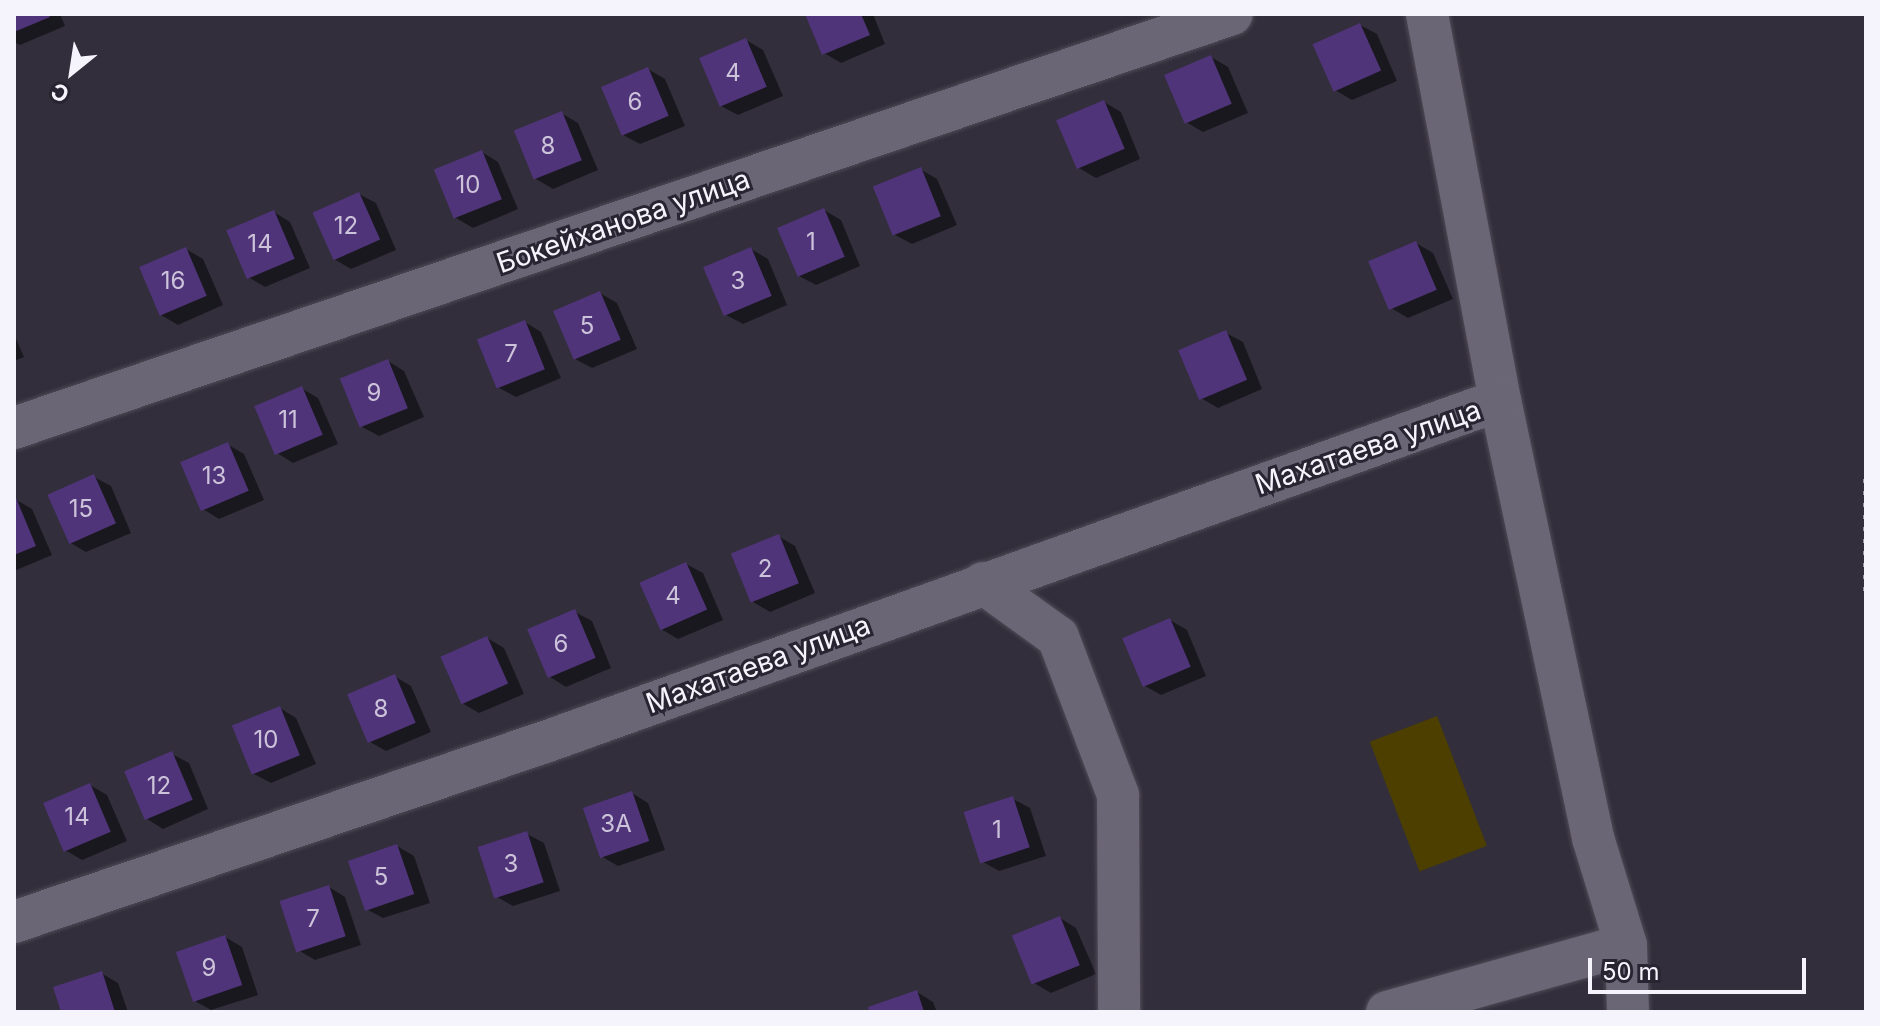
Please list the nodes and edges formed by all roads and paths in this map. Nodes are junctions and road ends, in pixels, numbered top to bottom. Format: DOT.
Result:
graph roads {
  1 [pos="1232,14"];
  2 [pos="1427,14"];
  3 [pos="1500,400"];
  4 [pos="14,428"];
  5 [pos="983,583"];
  6 [pos="14,922"];
  7 [pos="1626,945"];
  8 [pos="1119,1012"];
  9 [pos="1387,1012"];
  10 [pos="1628,1012"];
  1 -- 4 [label="street, Бокейханова улица"];
  2 -- 3 [label="street"];
  3 -- 5 [label="street, Махатаева улица"];
  3 -- 7 [label="street"];
  5 -- 6 [label="street, Махатаева улица"];
  5 -- 8 [label="street"];
  7 -- 9 [label="street"];
  7 -- 10 [label="street"];
}
